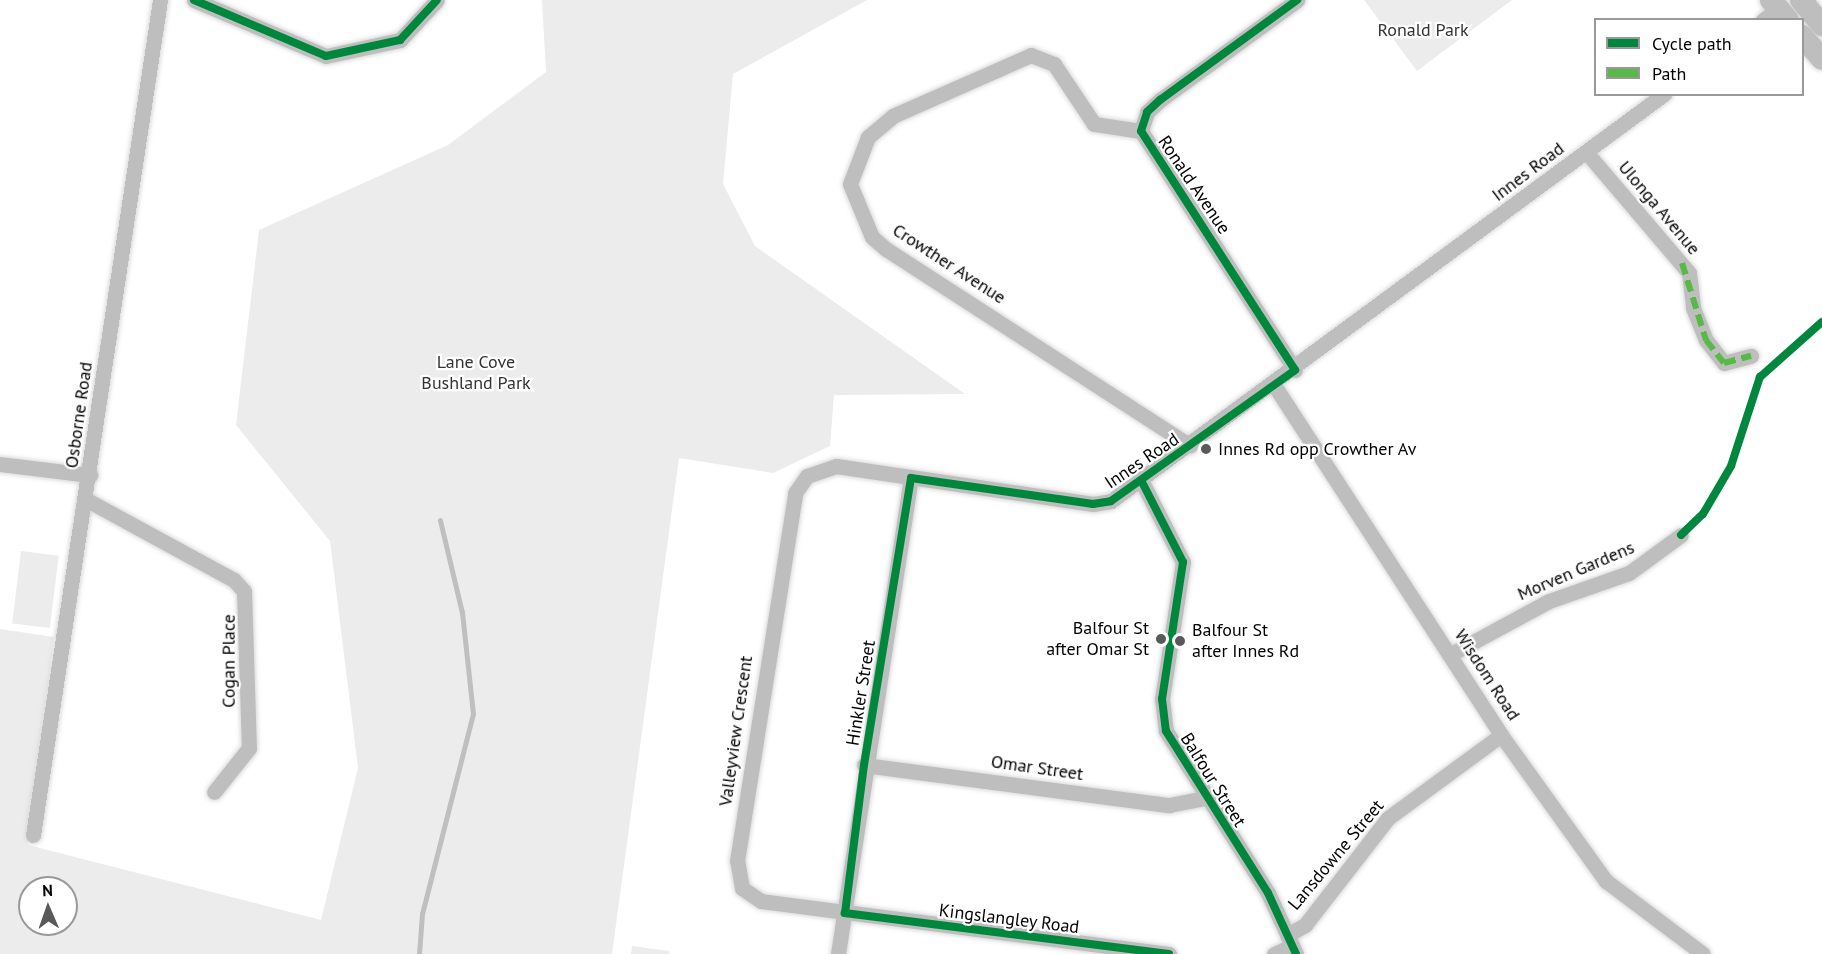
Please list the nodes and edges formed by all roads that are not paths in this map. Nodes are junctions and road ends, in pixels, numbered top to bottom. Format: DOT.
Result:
graph roads {
  1 [pos="160,0"];
  2 [pos="194,0"];
  3 [pos="437,0"];
  4 [pos="1298,0"];
  5 [pos="1801,0"];
  6 [pos="1822,25"];
  7 [pos="1804,37"];
  8 [pos="1822,58"];
  9 [pos="1661,96"];
  10 [pos="1141,131"];
  11 [pos="1587,153"];
  12 [pos="1751,356"];
  13 [pos="1295,370"];
  14 [pos="1275,385"];
  15 [pos="1190,446"];
  16 [pos="0,464"];
  17 [pos="90,475"];
  18 [pos="807,476"];
  19 [pos="911,478"];
  20 [pos="1142,482"];
  21 [pos="87,500"];
  22 [pos="1681,535"];
  23 [pos="1451,654"];
  24 [pos="1501,735"];
  25 [pos="864,765"];
  26 [pos="214,792"];
  27 [pos="1204,798"];
  28 [pos="33,835"];
  29 [pos="845,913"];
  30 [pos="1292,945"];
  31 [pos="838,954"];
  32 [pos="1169,954"];
  33 [pos="1274,954"];
  34 [pos="1703,954"];
  1 -- 17 [label="street, Osborne Road"];
  2 -- 3 [label="street"];
  4 -- 10 [label="street, Ronald Avenue"];
  5 -- 6 [label="main road"];
  7 -- 8 [label="main road"];
  9 -- 11 [label="street, Innes Road"];
  10 -- 13 [label="street, Ronald Avenue"];
  10 -- 15 [label="street, Crowther Avenue"];
  11 -- 12 [label="street, Ulonga Avenue"];
  11 -- 13 [label="street, Innes Road"];
  13 -- 14 [label="street, Innes Road"];
  14 -- 15 [label="street, Innes Road"];
  14 -- 23 [label="street, Wisdom Road"];
  15 -- 20 [label="street, Innes Road"];
  16 -- 17 [label="street"];
  17 -- 21 [label="street, Osborne Road"];
  18 -- 19 [label="street, Innes Road"];
  18 -- 29 [label="street, Valleyview Crescent"];
  19 -- 20 [label="street, Innes Road"];
  19 -- 25 [label="street, Hinkler Street"];
  20 -- 27 [label="street, Balfour Street"];
  21 -- 26 [label="street, Cogan Place"];
  21 -- 28 [label="street, Osborne Road"];
  22 -- 23 [label="street, Morven Gardens"];
  23 -- 24 [label="street, Wisdom Road"];
  24 -- 30 [label="street, Lansdowne Street"];
  24 -- 34 [label="street, Wisdom Road"];
  25 -- 27 [label="street, Omar Street"];
  25 -- 29 [label="street, Hinkler Street"];
  27 -- 30 [label="street, Balfour Street"];
  29 -- 31 [label="street, Hinkler Street"];
  29 -- 32 [label="street, Kingslangley Road"];
  30 -- 33 [label="street"];
}
